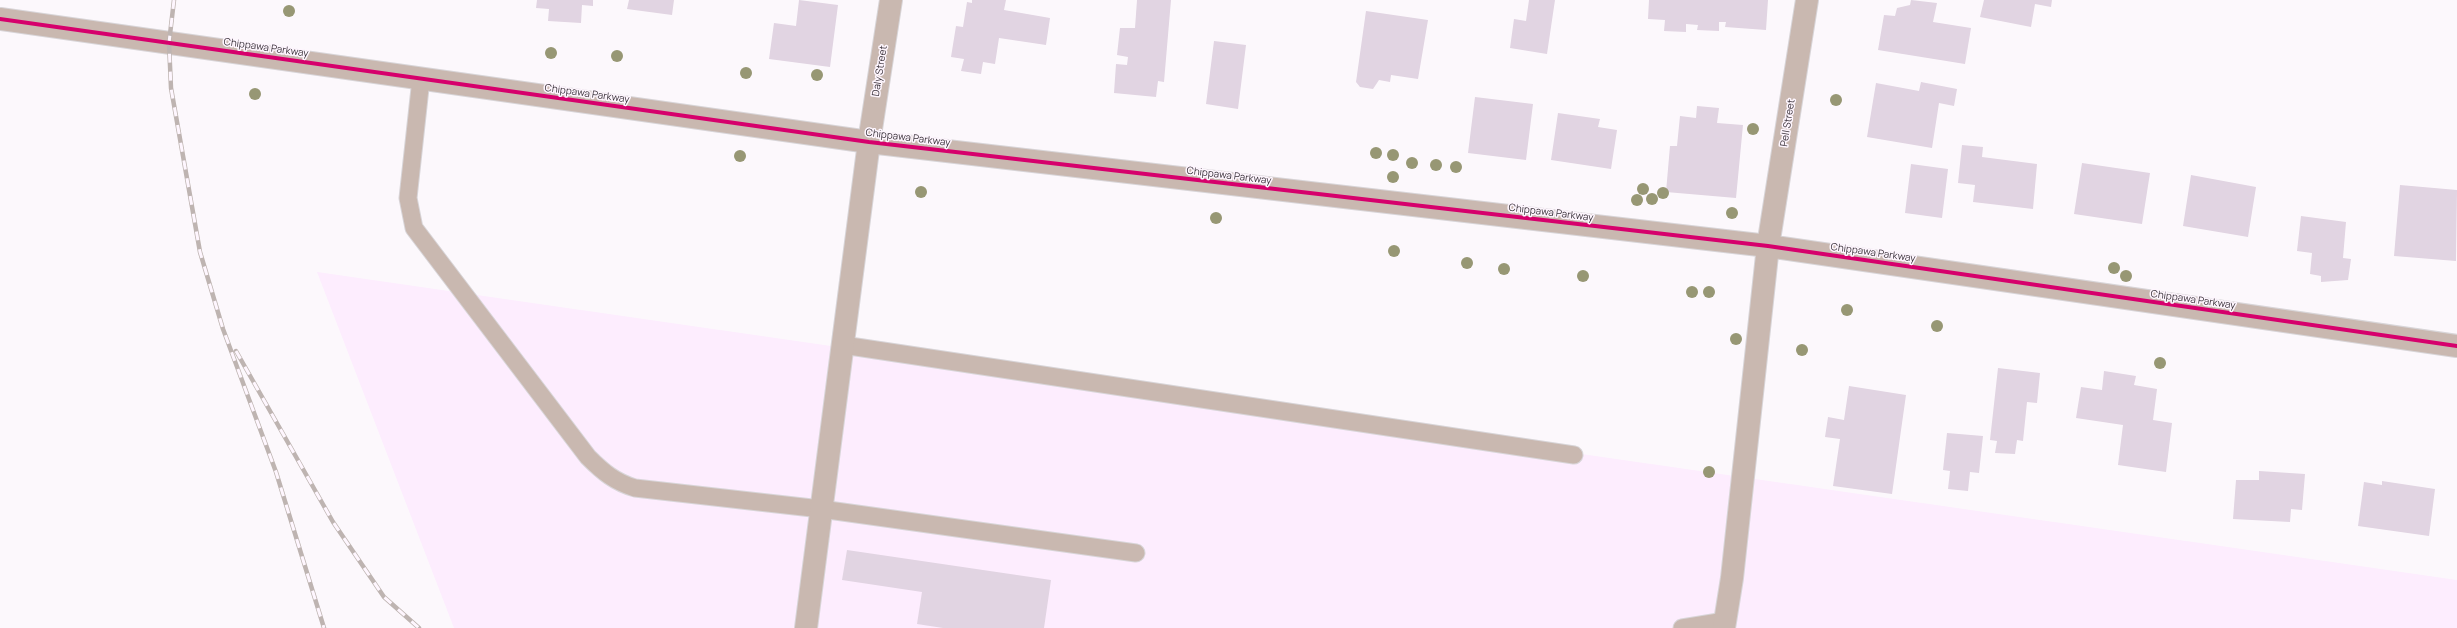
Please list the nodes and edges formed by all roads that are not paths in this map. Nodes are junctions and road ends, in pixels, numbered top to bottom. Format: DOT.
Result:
graph roads {
  1 [pos="891,0"];
  2 [pos="1807,0"];
  3 [pos="0,19"];
  4 [pos="421,78"];
  5 [pos="869,142"];
  6 [pos="1768,246"];
  7 [pos="843,345"];
  8 [pos="2457,346"];
  9 [pos="1574,455"];
  10 [pos="821,509"];
  11 [pos="1136,553"];
  12 [pos="1724,624"];
  13 [pos="806,628"];
  14 [pos="1682,628"];
  1 -- 5 [label="street, Daly Street"];
  2 -- 6 [label="street, Pell Street"];
  3 -- 4 [label="street, Chippawa Parkway"];
  4 -- 5 [label="street, Chippawa Parkway"];
  4 -- 10 [label="lane"];
  5 -- 6 [label="street, Chippawa Parkway"];
  5 -- 7 [label="street, Daly Street"];
  6 -- 8 [label="street, Chippawa Parkway"];
  6 -- 12 [label="street, Pell Street"];
  7 -- 9 [label="lane"];
  7 -- 10 [label="street, Daly Street"];
  10 -- 11 [label="lane"];
  10 -- 13 [label="street, Daly Street"];
  12 -- 14 [label="lane"];
}
